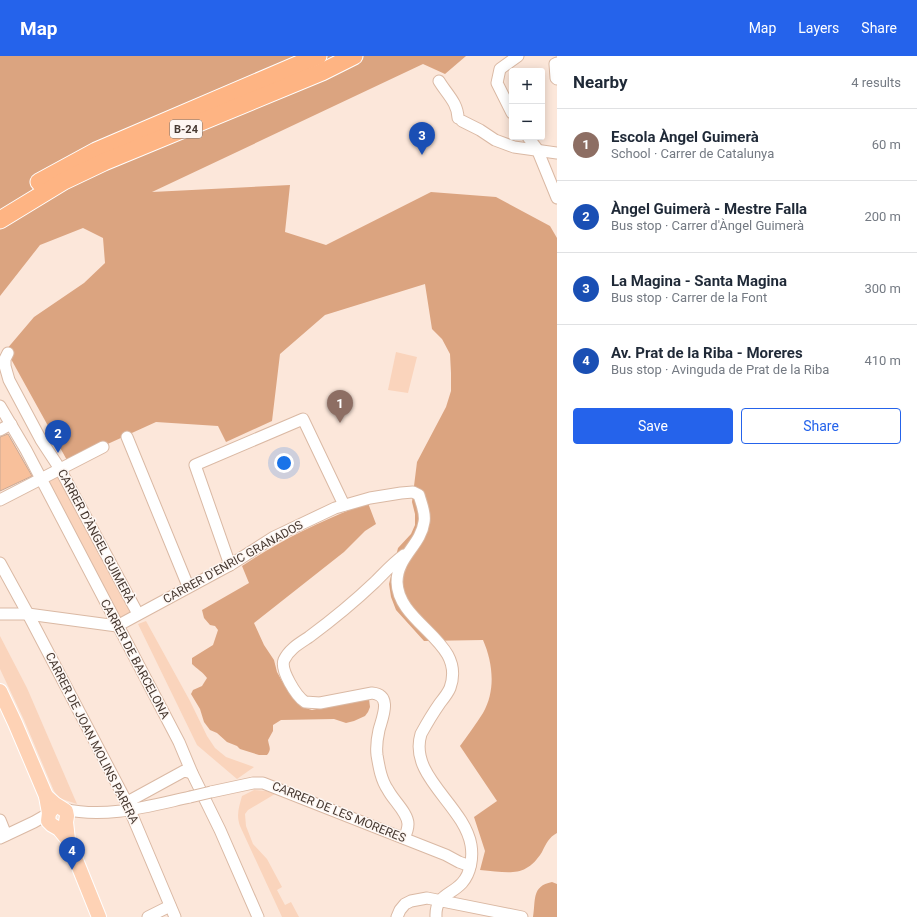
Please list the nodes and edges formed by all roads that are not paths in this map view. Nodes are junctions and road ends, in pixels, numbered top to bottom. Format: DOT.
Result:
graph roads {
  1 [pos="318,56"];
  2 [pos="354,56"];
  3 [pos="518,56"];
  4 [pos="557,63"];
  5 [pos="557,80"];
  6 [pos="439,81"];
  7 [pos="509,107"];
  8 [pos="530,140"];
  9 [pos="537,149"];
  10 [pos="557,153"];
  11 [pos="557,198"];
  12 [pos="0,208"];
  13 [pos="0,220"];
  14 [pos="8,353"];
  15 [pos="0,406"];
  16 [pos="11,424"];
  17 [pos="0,430"];
  18 [pos="127,437"];
  19 [pos="103,447"];
  20 [pos="60,469"];
  21 [pos="40,480"];
  22 [pos="0,500"];
  23 [pos="344,505"];
  24 [pos="409,550"];
  25 [pos="0,563"];
  26 [pos="230,565"];
  27 [pos="376,581"];
  28 [pos="397,582"];
  29 [pos="188,586"];
  30 [pos="0,614"];
  31 [pos="28,614"];
  32 [pos="138,614"];
  33 [pos="117,626"];
  34 [pos="0,691"];
  35 [pos="4,709"];
  36 [pos="192,773"];
  37 [pos="128,806"];
  38 [pos="57,816"];
  39 [pos="0,820"];
  40 [pos="3,836"];
  41 [pos="404,838"];
  42 [pos="470,866"];
  43 [pos="439,901"];
  44 [pos="173,912"];
  45 [pos="99,917"];
  46 [pos="148,917"];
  47 [pos="258,917"];
  48 [pos="397,917"];
  49 [pos="436,917"];
  50 [pos="522,917"];
  1 -- 12 [label="highway, B-24"];
  2 -- 13 [label="highway, B-24"];
  3 -- 7 [label="street"];
  4 -- 5 [label="street"];
  6 -- 9 [label="street"];
  8 -- 9 [label="street"];
  9 -- 10 [label="street"];
  9 -- 11 [label="street"];
  14 -- 20 [label="street, CARRER D'ÀNGEL GUIMERÀ"];
  15 -- 16 [label="street, CARRER DE BARCELONA"];
  16 -- 17 [label="street"];
  16 -- 21 [label="street, CARRER DE BARCELONA"];
  18 -- 29 [label="street"];
  19 -- 20 [label="street"];
  20 -- 21 [label="street"];
  20 -- 32 [label="street, CARRER D'ÀNGEL GUIMERÀ"];
  21 -- 22 [label="street"];
  21 -- 33 [label="street, CARRER DE BARCELONA"];
  23 -- 24 [label="street, CARRER D'ENRIC GRANADOS"];
  23 -- 26 [label="street, CARRER D'ENRIC GRANADOS"];
  23 -- 26 [label="street"];
  24 -- 27 [label="street"];
  24 -- 28 [label="street, CARRER D'ENRIC GRANADOS"];
  25 -- 31 [label="street, CARRER DE JOAN MOLINS PARERA"];
  26 -- 29 [label="street, CARRER D'ENRIC GRANADOS"];
  27 -- 28 [label="street"];
  27 -- 41 [label="street"];
  28 -- 42 [label="street"];
  29 -- 32 [label="street, CARRER D'ENRIC GRANADOS"];
  30 -- 31 [label="street"];
  31 -- 33 [label="street"];
  31 -- 37 [label="street, CARRER DE JOAN MOLINS PARERA"];
  32 -- 33 [label="street, CARRER D'ENRIC GRANADOS"];
  33 -- 36 [label="street, CARRER DE BARCELONA"];
  34 -- 35 [label="main road"];
  35 -- 38 [label="main road"];
  36 -- 37 [label="street"];
  36 -- 47 [label="street, CARRER DE BARCELONA"];
  37 -- 38 [label="street, CARRER DE LES MORERES"];
  37 -- 41 [label="street, CARRER DE LES MORERES, bridge"];
  37 -- 44 [label="street, CARRER DE JOAN MOLINS PARERA"];
  38 -- 40 [label="street, CARRER DE LES MORERES"];
  38 -- 45 [label="main road"];
  39 -- 40 [label="street"];
  41 -- 42 [label="street, CARRER DE LES MORERES"];
  42 -- 43 [label="street"];
  43 -- 48 [label="street"];
  43 -- 49 [label="street"];
  43 -- 50 [label="street"];
  44 -- 46 [label="street"];
}
